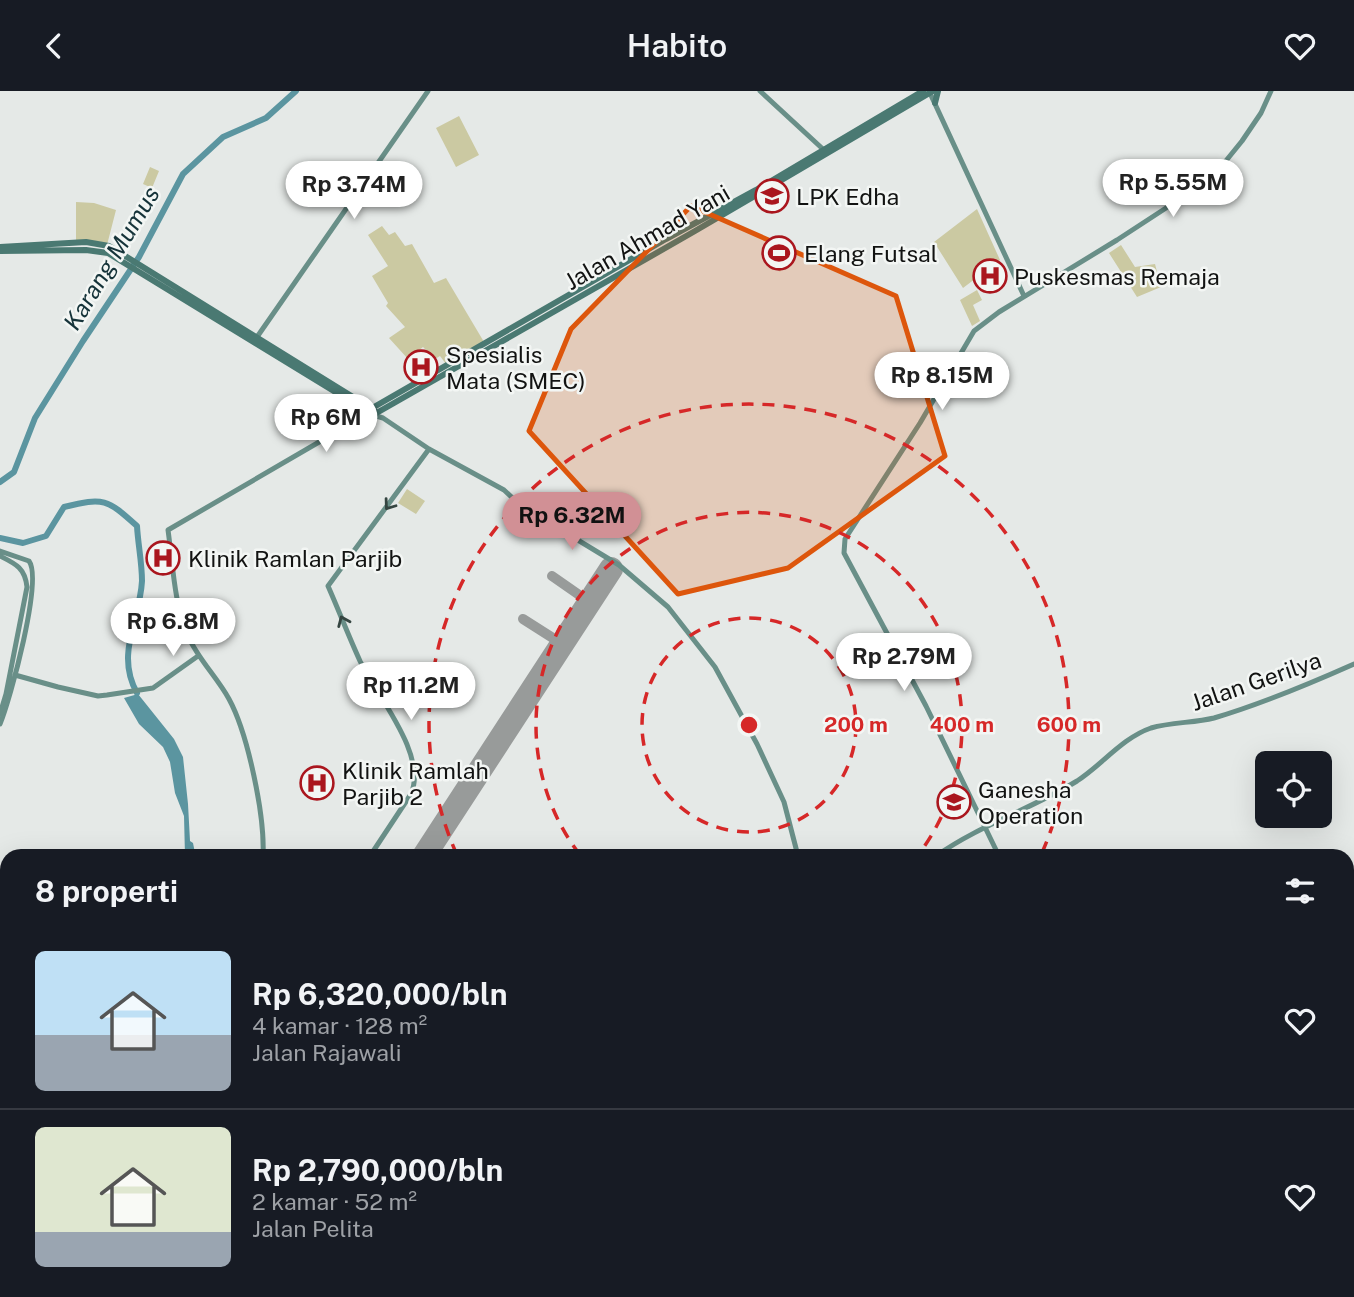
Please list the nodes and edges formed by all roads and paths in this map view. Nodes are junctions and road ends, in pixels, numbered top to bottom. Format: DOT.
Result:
graph roads {
  1 [pos="428,91"];
  2 [pos="760,91"];
  3 [pos="930,91"];
  4 [pos="1270,91"];
  5 [pos="935,103"];
  6 [pos="825,151"];
  7 [pos="0,249"];
  8 [pos="142,268"];
  9 [pos="1024,296"];
  10 [pos="257,337"];
  11 [pos="287,359"];
  12 [pos="353,404"];
  13 [pos="374,413"];
  14 [pos="355,423"];
  15 [pos="429,449"];
  16 [pos="0,551"];
  17 [pos="0,556"];
  18 [pos="198,656"];
  19 [pos="1354,664"];
  20 [pos="15,675"];
  21 [pos="7,698"];
  22 [pos="0,714"];
  23 [pos="0,724"];
  24 [pos="985,825"];
  25 [pos="263,849"];
  26 [pos="375,849"];
  27 [pos="796,849"];
  28 [pos="947,849"];
  29 [pos="996,849"];
  1 -- 10 [label="street"];
  2 -- 6 [label="street"];
  3 -- 5 [label="main road"];
  3 -- 6 [label="main road, Jalan Ahmad Yani"];
  4 -- 9 [label="street"];
  5 -- 9 [label="street"];
  6 -- 13 [label="main road, Jalan Ahmad Yani"];
  7 -- 8 [label="main road"];
  8 -- 10 [label="main road"];
  8 -- 11 [label="main road"];
  9 -- 24 [label="street"];
  10 -- 11 [label="main road"];
  11 -- 12 [label="main road"];
  11 -- 13 [label="main road"];
  12 -- 13 [label="main road"];
  12 -- 14 [label="main road"];
  13 -- 14 [label="street"];
  13 -- 15 [label="street"];
  14 -- 18 [label="street"];
  15 -- 26 [label="street"];
  15 -- 27 [label="street"];
  16 -- 20 [label="street"];
  17 -- 21 [label="street"];
  18 -- 20 [label="street"];
  18 -- 25 [label="street"];
  19 -- 24 [label="street, Jalan Gerilya"];
  20 -- 21 [label="street"];
  21 -- 22 [label="street"];
  21 -- 23 [label="street"];
  24 -- 28 [label="street, Jalan Gerilya"];
  24 -- 29 [label="street"];
}
